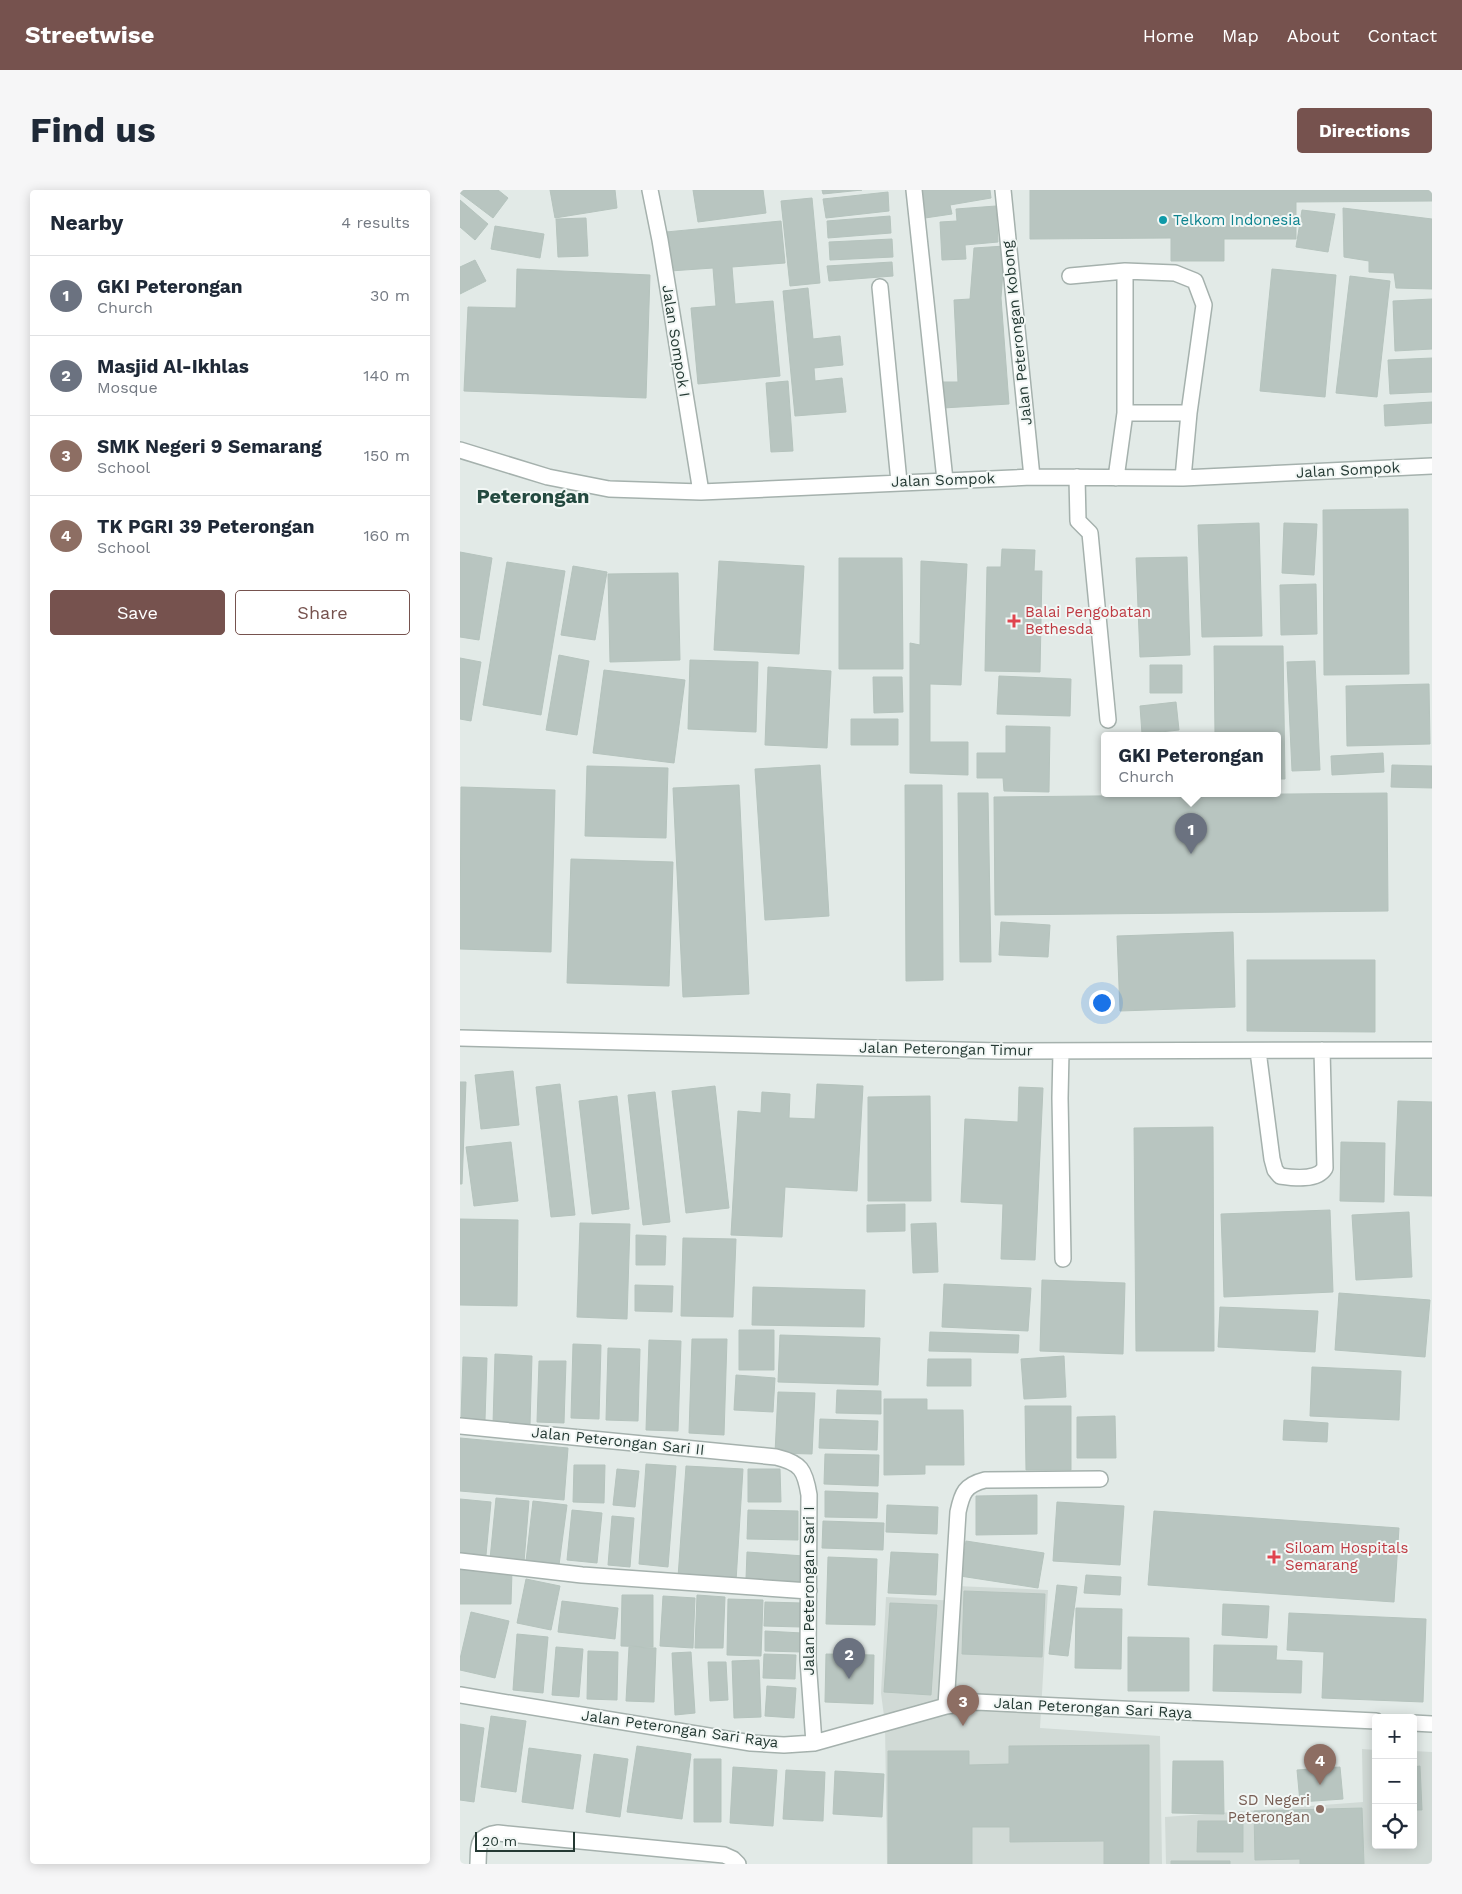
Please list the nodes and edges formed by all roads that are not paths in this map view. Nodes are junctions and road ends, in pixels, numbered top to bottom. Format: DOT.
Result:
graph roads {
  1 [pos="650,190"];
  2 [pos="914,190"];
  3 [pos="1003,190"];
  4 [pos="1124,271"];
  5 [pos="1070,276"];
  6 [pos="880,288"];
  7 [pos="1125,413"];
  8 [pos="1188,413"];
  9 [pos="460,450"];
  10 [pos="1432,466"];
  11 [pos="1032,477"];
  12 [pos="1077,477"];
  13 [pos="1116,478"];
  14 [pos="1183,478"];
  15 [pos="944,480"];
  16 [pos="899,482"];
  17 [pos="701,492"];
  18 [pos="1108,720"];
  19 [pos="460,1038"];
  20 [pos="1322,1050"];
  21 [pos="1432,1050"];
  22 [pos="1061,1051"];
  23 [pos="1258,1051"];
  24 [pos="1063,1259"];
  25 [pos="460,1426"];
  26 [pos="776,1457"];
  27 [pos="1100,1479"];
  28 [pos="460,1560"];
  29 [pos="809,1591"];
  30 [pos="460,1695"];
  31 [pos="946,1706"];
  32 [pos="1372,1722"];
  33 [pos="1417,1723"];
  34 [pos="1432,1724"];
  35 [pos="814,1743"];
  36 [pos="478,1864"];
  37 [pos="738,1864"];
  1 -- 17 [label="street, Jalan Sompok I"];
  2 -- 15 [label="street"];
  3 -- 11 [label="street, Jalan Peterongan Kobong"];
  4 -- 5 [label="street"];
  4 -- 7 [label="street"];
  4 -- 8 [label="street"];
  6 -- 16 [label="street"];
  7 -- 8 [label="street"];
  7 -- 13 [label="street"];
  8 -- 14 [label="street"];
  9 -- 17 [label="street, Jalan Sompok"];
  10 -- 14 [label="street, Jalan Sompok"];
  11 -- 12 [label="street, Jalan Sompok"];
  11 -- 15 [label="street, Jalan Sompok"];
  12 -- 13 [label="street, Jalan Sompok"];
  12 -- 18 [label="street"];
  13 -- 14 [label="street, Jalan Sompok"];
  15 -- 16 [label="street, Jalan Sompok"];
  16 -- 17 [label="street, Jalan Sompok"];
  19 -- 22 [label="street, Jalan Peterongan Timur"];
  20 -- 21 [label="street, Jalan Peterongan Timur"];
  20 -- 23 [label="street, Jalan Peterongan Timur"];
  20 -- 23 [label="street"];
  22 -- 23 [label="street, Jalan Peterongan Timur"];
  22 -- 24 [label="street"];
  25 -- 26 [label="street, Jalan Peterongan Sari II"];
  26 -- 29 [label="street, Jalan Peterongan Sari I"];
  27 -- 31 [label="street"];
  28 -- 29 [label="street"];
  29 -- 35 [label="street, Jalan Peterongan Sari I"];
  30 -- 35 [label="street, Jalan Peterongan Sari Raya"];
  31 -- 32 [label="street, Jalan Peterongan Sari Raya"];
  31 -- 35 [label="street, Jalan Peterongan Sari Raya"];
  33 -- 34 [label="street"];
  36 -- 37 [label="street"];
}
